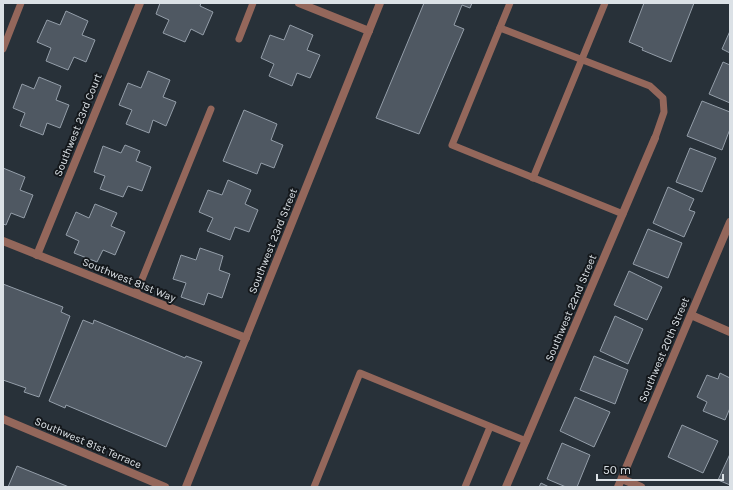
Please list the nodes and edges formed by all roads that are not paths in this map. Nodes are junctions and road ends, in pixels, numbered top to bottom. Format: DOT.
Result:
graph roads {
  1 [pos="21,3"];
  2 [pos="140,3"];
  3 [pos="253,3"];
  4 [pos="299,3"];
  5 [pos="380,3"];
  6 [pos="510,3"];
  7 [pos="605,3"];
  8 [pos="500,28"];
  9 [pos="369,31"];
  10 [pos="239,38"];
  11 [pos="3,49"];
  12 [pos="582,61"];
  13 [pos="211,110"];
  14 [pos="655,138"];
  15 [pos="533,178"];
  16 [pos="623,214"];
  17 [pos="730,222"];
  18 [pos="3,241"];
  19 [pos="37,255"];
  20 [pos="136,294"];
  21 [pos="691,315"];
  22 [pos="730,332"];
  23 [pos="246,338"];
  24 [pos="3,419"];
  25 [pos="490,427"];
  26 [pos="526,441"];
  27 [pos="622,479"];
  28 [pos="165,487"];
  29 [pos="186,487"];
  30 [pos="314,487"];
  31 [pos="465,487"];
  32 [pos="506,487"];
  33 [pos="618,487"];
  34 [pos="641,487"];
  1 -- 11 [label="lane"];
  2 -- 19 [label="street, Southwest 23rd Court"];
  3 -- 10 [label="lane"];
  4 -- 9 [label="street"];
  5 -- 9 [label="street, Southwest 23rd Street"];
  6 -- 8 [label="lane"];
  7 -- 12 [label="lane"];
  8 -- 12 [label="lane"];
  8 -- 15 [label="lane"];
  9 -- 23 [label="street, Southwest 23rd Street"];
  12 -- 14 [label="lane"];
  12 -- 15 [label="lane"];
  13 -- 20 [label="lane"];
  14 -- 16 [label="street, Southwest 22nd Street"];
  15 -- 16 [label="lane"];
  16 -- 26 [label="street, Southwest 22nd Street"];
  17 -- 21 [label="street, Southwest 20th Street"];
  18 -- 19 [label="street, Southwest 81st Way"];
  19 -- 20 [label="street, Southwest 81st Way"];
  20 -- 23 [label="street, Southwest 81st Way"];
  21 -- 22 [label="street"];
  21 -- 27 [label="street, Southwest 20th Street"];
  23 -- 29 [label="street, Southwest 23rd Street"];
  24 -- 28 [label="street, Southwest 81st Terrace"];
  25 -- 26 [label="lane"];
  25 -- 30 [label="lane"];
  25 -- 31 [label="lane"];
  26 -- 32 [label="street, Southwest 22nd Street"];
  27 -- 33 [label="street, Southwest 20th Street"];
  27 -- 34 [label="street"];
}
